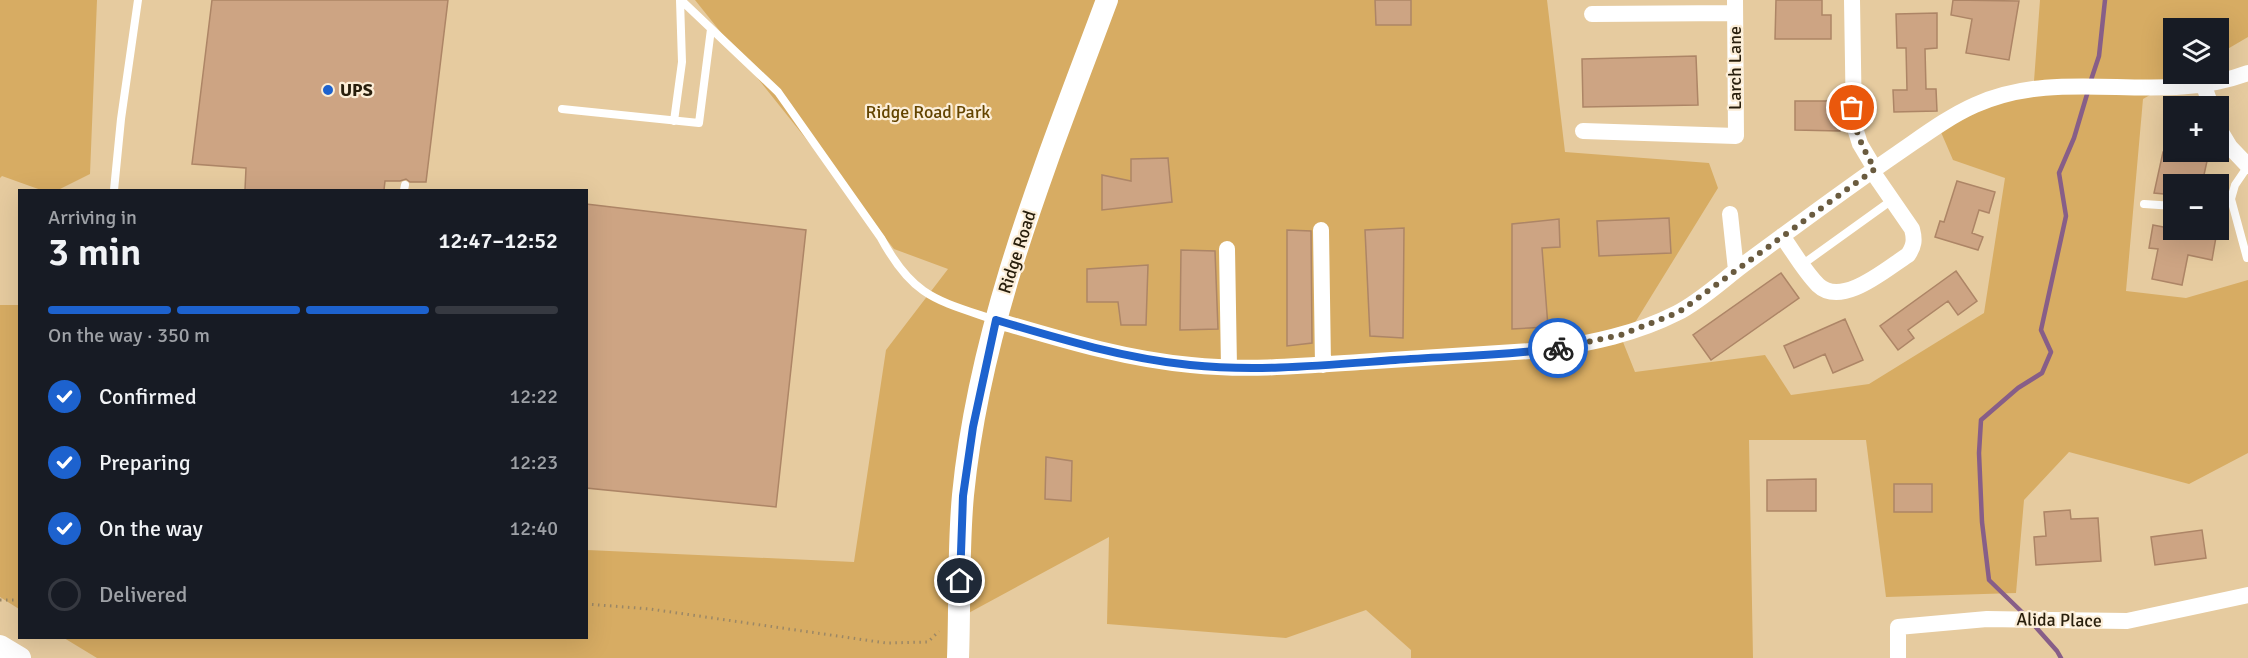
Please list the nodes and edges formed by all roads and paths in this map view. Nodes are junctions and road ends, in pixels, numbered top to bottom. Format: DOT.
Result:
graph roads {
  1 [pos="138,0"];
  2 [pos="681,0"];
  3 [pos="1107,0"];
  4 [pos="1852,0"];
  5 [pos="1735,7"];
  6 [pos="1592,14"];
  7 [pos="711,28"];
  8 [pos="2248,74"];
  9 [pos="2204,86"];
  10 [pos="2208,96"];
  11 [pos="562,109"];
  12 [pos="674,121"];
  13 [pos="1583,131"];
  14 [pos="2229,145"];
  15 [pos="2248,166"];
  16 [pos="1874,170"];
  17 [pos="114,189"];
  18 [pos="2231,199"];
  19 [pos="1892,200"];
  20 [pos="2144,204"];
  21 [pos="2163,205"];
  22 [pos="1730,214"];
  23 [pos="1321,230"];
  24 [pos="1782,236"];
  25 [pos="1227,249"];
  26 [pos="2247,258"];
  27 [pos="1803,264"];
  28 [pos="1736,270"];
  29 [pos="996,320"];
  30 [pos="1323,365"];
  31 [pos="1229,367"];
  32 [pos="2248,595"];
  33 [pos="0,600"];
  34 [pos="18,600"];
  35 [pos="588,604"];
  36 [pos="940,624"];
  37 [pos="0,646"];
  38 [pos="20,658"];
  39 [pos="958,658"];
  40 [pos="1898,658"];
  1 -- 17 [label="lane"];
  2 -- 7 [label="lane"];
  2 -- 12 [label="lane"];
  3 -- 29 [label="street, Ridge Road"];
  4 -- 16 [label="street"];
  5 -- 6 [label="street"];
  5 -- 13 [label="street, Larch Lane"];
  7 -- 12 [label="lane"];
  7 -- 29 [label="lane"];
  8 -- 9 [label="street"];
  9 -- 10 [label="street"];
  9 -- 16 [label="street"];
  11 -- 12 [label="lane"];
  14 -- 15 [label="street"];
  15 -- 18 [label="lane"];
  16 -- 19 [label="street"];
  16 -- 24 [label="street"];
  18 -- 26 [label="lane"];
  19 -- 27 [label="lane"];
  19 -- 27 [label="street"];
  20 -- 21 [label="lane"];
  22 -- 28 [label="street"];
  23 -- 30 [label="street"];
  24 -- 27 [label="street"];
  24 -- 28 [label="street"];
  25 -- 31 [label="street"];
  28 -- 30 [label="street"];
  29 -- 31 [label="street"];
  29 -- 39 [label="street, Ridge Road"];
  30 -- 31 [label="street"];
  32 -- 40 [label="street, Alida Place"];
  33 -- 34 [label="path"];
  35 -- 36 [label="path"];
  37 -- 38 [label="street"];
}
